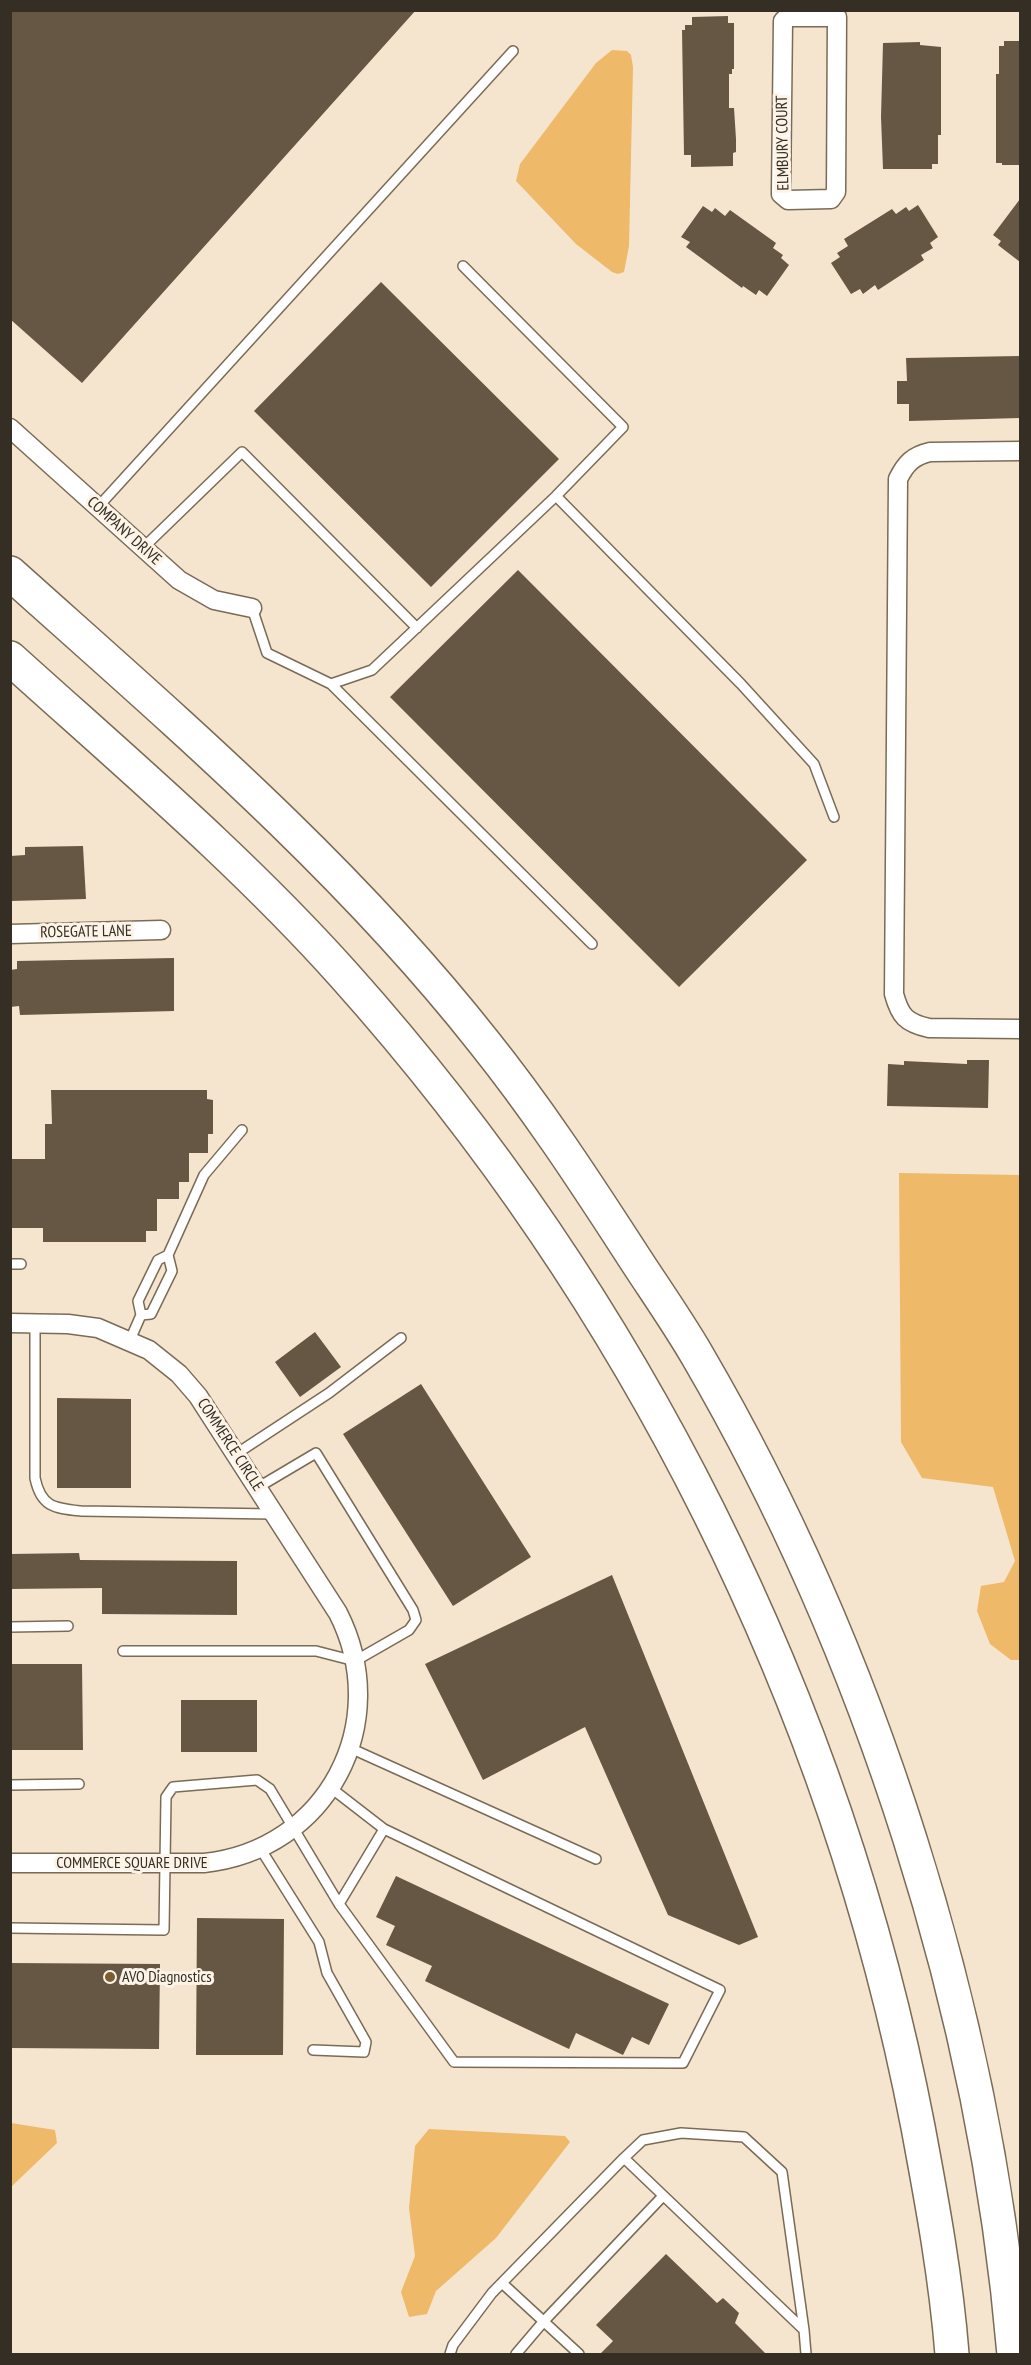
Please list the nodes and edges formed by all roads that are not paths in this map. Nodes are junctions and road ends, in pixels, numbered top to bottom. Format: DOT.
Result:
graph roads {
  1 [pos="839,14"];
  2 [pos="513,51"];
  3 [pos="463,266"];
  4 [pos="10,428"];
  5 [pos="1020,451"];
  6 [pos="556,495"];
  7 [pos="98,507"];
  8 [pos="143,548"];
  9 [pos="10,573"];
  10 [pos="252,608"];
  11 [pos="417,628"];
  12 [pos="10,658"];
  13 [pos="331,684"];
  14 [pos="834,818"];
  15 [pos="161,930"];
  16 [pos="10,934"];
  17 [pos="592,944"];
  18 [pos="1020,1029"];
  19 [pos="242,1130"];
  20 [pos="168,1255"];
  21 [pos="141,1315"];
  22 [pos="10,1323"];
  23 [pos="35,1324"];
  24 [pos="401,1338"];
  25 [pos="130,1340"];
  26 [pos="236,1454"];
  27 [pos="257,1488"];
  28 [pos="274,1514"];
  29 [pos="68,1626"];
  30 [pos="10,1627"];
  31 [pos="123,1651"];
  32 [pos="356,1661"];
  33 [pos="358,1679"];
  34 [pos="350,1748"];
  35 [pos="79,1784"];
  36 [pos="10,1785"];
  37 [pos="331,1788"];
  38 [pos="294,1828"];
  39 [pos="384,1829"];
  40 [pos="260,1848"];
  41 [pos="596,1859"];
  42 [pos="10,1863"];
  43 [pos="165,1864"];
  44 [pos="339,1904"];
  45 [pos="10,1928"];
  46 [pos="313,2050"];
  47 [pos="624,2158"];
  48 [pos="663,2196"];
  49 [pos="502,2283"];
  50 [pos="544,2321"];
  51 [pos="804,2330"];
  52 [pos="450,2355"];
  53 [pos="516,2355"];
  54 [pos="579,2355"];
  55 [pos="806,2355"];
  56 [pos="952,2355"];
  57 [pos="1014,2355"];
  1 -- 1 [label="street, ELMBURY COURT"];
  2 -- 7 [label="lane"];
  3 -- 6 [label="lane"];
  4 -- 7 [label="street, COMPANY DRIVE"];
  5 -- 18 [label="street"];
  6 -- 11 [label="lane"];
  6 -- 14 [label="lane"];
  7 -- 8 [label="street, COMPANY DRIVE"];
  8 -- 10 [label="street, COMPANY DRIVE"];
  8 -- 11 [label="lane"];
  9 -- 57 [label="highway"];
  10 -- 13 [label="lane"];
  11 -- 13 [label="lane"];
  12 -- 56 [label="highway"];
  13 -- 17 [label="lane"];
  15 -- 16 [label="street, ROSEGATE LANE"];
  19 -- 20 [label="lane"];
  20 -- 21 [label="lane"];
  20 -- 21 [label="lane"];
  21 -- 25 [label="lane"];
  22 -- 23 [label="street, COMMERCE CIRCLE"];
  23 -- 25 [label="street, COMMERCE CIRCLE"];
  23 -- 28 [label="lane"];
  24 -- 26 [label="lane"];
  25 -- 26 [label="street, COMMERCE CIRCLE"];
  26 -- 27 [label="street, COMMERCE CIRCLE"];
  27 -- 28 [label="street, COMMERCE CIRCLE"];
  27 -- 32 [label="lane"];
  28 -- 32 [label="street, COMMERCE CIRCLE"];
  29 -- 30 [label="lane"];
  31 -- 32 [label="lane"];
  32 -- 33 [label="street, COMMERCE CIRCLE"];
  33 -- 34 [label="street, COMMERCE SQUARE DRIVE"];
  34 -- 37 [label="street, COMMERCE SQUARE DRIVE"];
  34 -- 41 [label="lane"];
  35 -- 36 [label="lane"];
  37 -- 38 [label="street, COMMERCE SQUARE DRIVE"];
  37 -- 39 [label="lane"];
  38 -- 40 [label="street, COMMERCE SQUARE DRIVE"];
  38 -- 43 [label="lane"];
  38 -- 44 [label="lane"];
  39 -- 44 [label="lane"];
  39 -- 44 [label="lane"];
  40 -- 43 [label="street, COMMERCE SQUARE DRIVE"];
  40 -- 46 [label="lane"];
  42 -- 43 [label="street, COMMERCE SQUARE DRIVE"];
  43 -- 45 [label="lane"];
  47 -- 48 [label="lane"];
  47 -- 49 [label="lane"];
  47 -- 51 [label="lane"];
  48 -- 50 [label="lane"];
  48 -- 51 [label="lane"];
  49 -- 50 [label="lane"];
  49 -- 52 [label="lane"];
  50 -- 53 [label="lane"];
  50 -- 54 [label="lane"];
  51 -- 55 [label="lane"];
}
